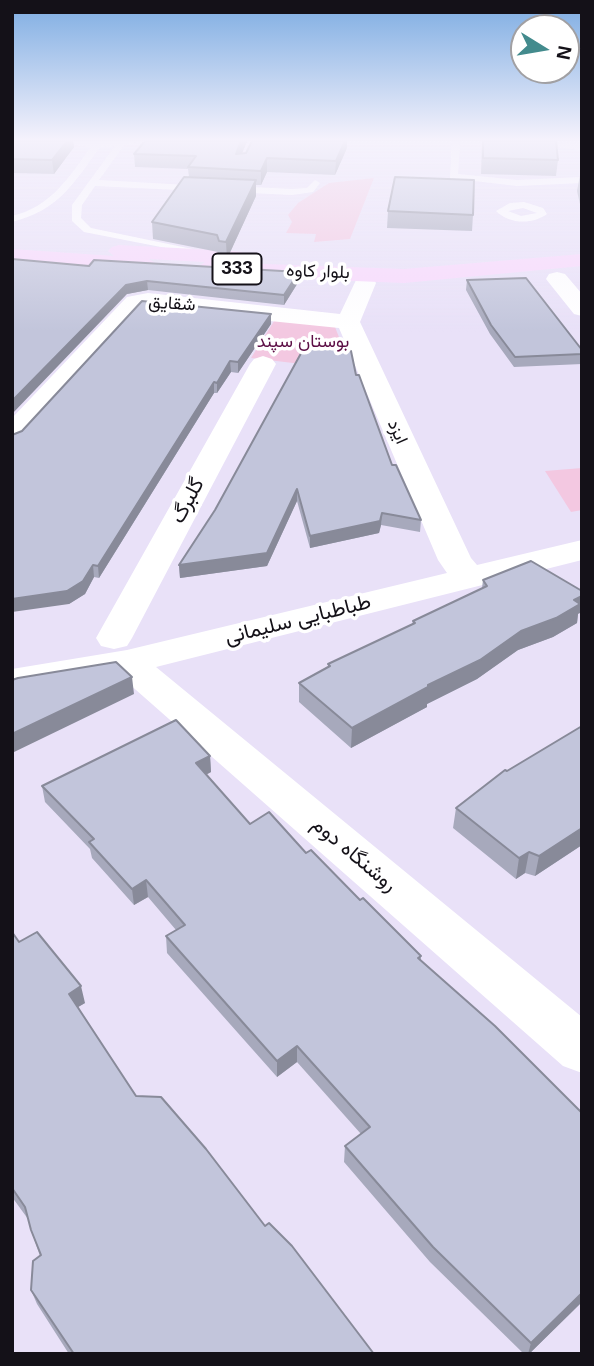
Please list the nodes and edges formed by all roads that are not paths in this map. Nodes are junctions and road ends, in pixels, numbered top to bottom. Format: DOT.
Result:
graph roads {
  1 [pos="51,205"];
  2 [pos="77,205"];
  3 [pos="12,219"];
  4 [pos="12,242"];
  5 [pos="582,249"];
  6 [pos="12,256"];
  7 [pos="213,257"];
  8 [pos="582,260"];
  9 [pos="456,263"];
  10 [pos="400,266"];
  11 [pos="582,277"];
  12 [pos="365,283"];
  13 [pos="582,309"];
  14 [pos="348,322"];
  15 [pos="262,364"];
  16 [pos="12,435"];
  17 [pos="582,528"];
  18 [pos="582,550"];
  19 [pos="462,569"];
  20 [pos="121,650"];
  21 [pos="12,656"];
  22 [pos="12,681"];
  23 [pos="582,1049"];
  1 -- 3 [label="lane"];
  2 -- 7 [label="lane"];
  4 -- 7 [label="main road, بلوار کاوه / 333"];
  5 -- 9 [label="main road, بلوار کاوه / 333"];
  6 -- 10 [label="main road, بلوار کاوه / 333"];
  7 -- 10 [label="main road, بلوار کاوه / 333"];
  8 -- 9 [label="main road, بلوار کاوه / 333"];
  9 -- 10 [label="main road, بلوار کاوه / 333"];
  11 -- 13 [label="street"];
  12 -- 14 [label="street"];
  14 -- 16 [label="street, شقایق"];
  14 -- 19 [label="street, ایزد"];
  15 -- 20 [label="street, گلبرگ"];
  17 -- 19 [label="street, طباطبایی سلیمانی"];
  18 -- 19 [label="street, طباطبایی سلیمانی"];
  19 -- 20 [label="street, طباطبایی سلیمانی"];
  20 -- 21 [label="street, طباطبایی سلیمانی"];
  20 -- 22 [label="street, طباطبایی سلیمانی"];
  20 -- 23 [label="street, روشنگاه دوم"];
}
